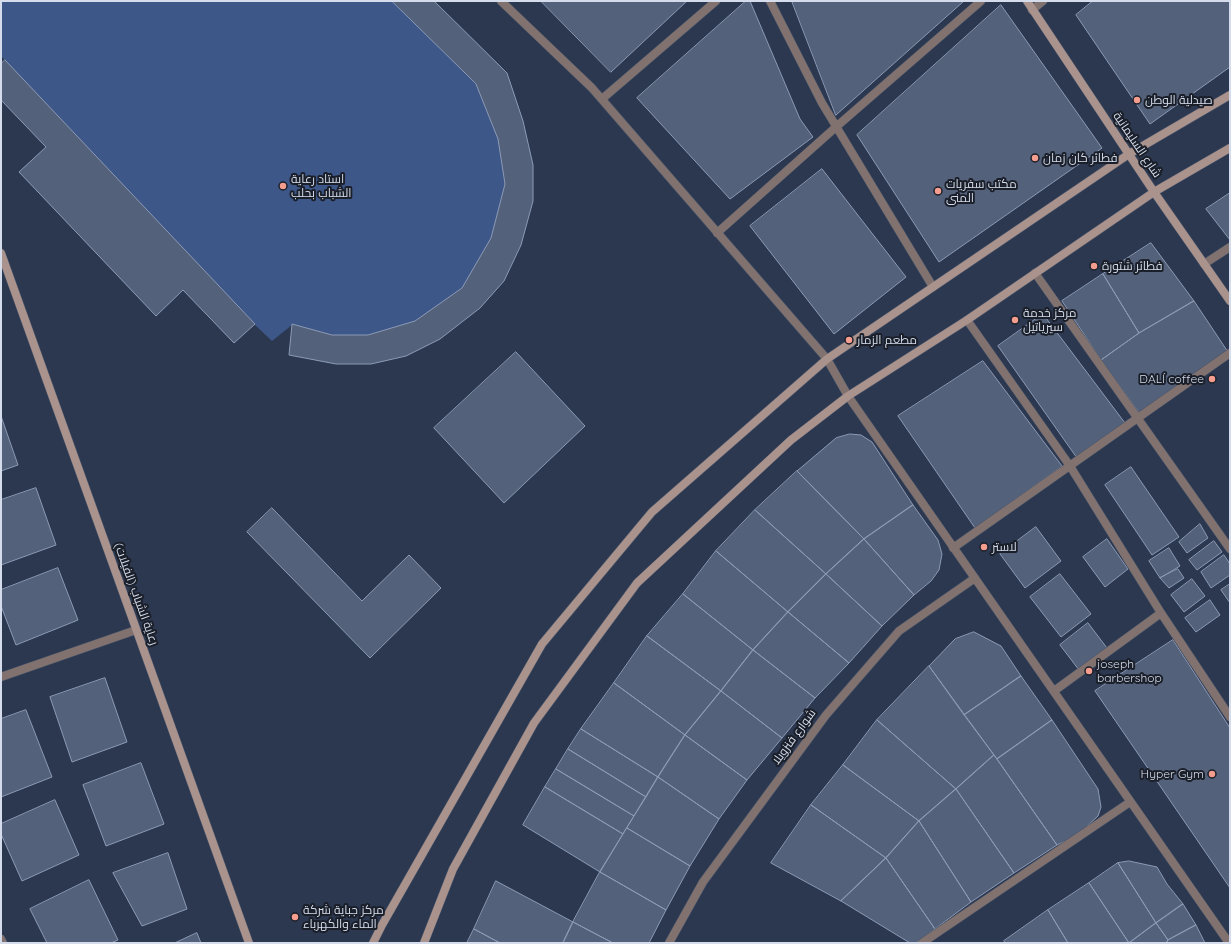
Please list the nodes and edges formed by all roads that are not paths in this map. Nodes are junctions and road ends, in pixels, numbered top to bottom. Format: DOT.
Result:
graph roads {
  1 [pos="501,1"];
  2 [pos="716,1"];
  3 [pos="770,1"];
  4 [pos="981,1"];
  5 [pos="1027,1"];
  6 [pos="1043,1"];
  7 [pos="1032,10"];
  8 [pos="1230,95"];
  9 [pos="602,99"];
  10 [pos="836,127"];
  11 [pos="1230,148"];
  12 [pos="1129,154"];
  13 [pos="1154,192"];
  14 [pos="717,233"];
  15 [pos="1230,247"];
  16 [pos="1,253"];
  17 [pos="1204,264"];
  18 [pos="1035,273"];
  19 [pos="933,287"];
  20 [pos="1230,301"];
  21 [pos="967,320"];
  22 [pos="1230,353"];
  23 [pos="827,359"];
  24 [pos="848,396"];
  25 [pos="1137,419"];
  26 [pos="1070,466"];
  27 [pos="954,548"];
  28 [pos="1230,549"];
  29 [pos="975,578"];
  30 [pos="1162,613"];
  31 [pos="136,630"];
  32 [pos="1,676"];
  33 [pos="1054,691"];
  34 [pos="1230,717"];
  35 [pos="1130,802"];
  36 [pos="1,939"];
  37 [pos="3,943"];
  38 [pos="249,943"];
  39 [pos="373,943"];
  40 [pos="424,943"];
  41 [pos="669,943"];
  42 [pos="922,943"];
  43 [pos="1229,943"];
  1 -- 9 [label="street"];
  2 -- 9 [label="street"];
  3 -- 10 [label="street"];
  4 -- 10 [label="street"];
  5 -- 7 [label="main road, شارع السليمانية"];
  6 -- 7 [label="street"];
  7 -- 12 [label="main road, شارع السليمانية"];
  8 -- 12 [label="main road"];
  9 -- 14 [label="street"];
  10 -- 14 [label="street"];
  10 -- 19 [label="street"];
  11 -- 13 [label="main road"];
  12 -- 13 [label="main road, شارع السليمانية"];
  12 -- 19 [label="main road"];
  13 -- 17 [label="main road, شارع السليمانية"];
  13 -- 18 [label="main road"];
  14 -- 23 [label="street"];
  15 -- 17 [label="street"];
  16 -- 31 [label="main road, رعاية الشباب (الفيلات)"];
  17 -- 20 [label="main road, شارع السليمانية"];
  18 -- 21 [label="main road"];
  18 -- 25 [label="street"];
  19 -- 23 [label="main road"];
  21 -- 24 [label="main road"];
  21 -- 26 [label="street"];
  22 -- 25 [label="street"];
  23 -- 24 [label="street"];
  23 -- 39 [label="main road"];
  24 -- 27 [label="street"];
  24 -- 40 [label="main road"];
  25 -- 26 [label="street"];
  25 -- 28 [label="street"];
  26 -- 27 [label="street"];
  26 -- 30 [label="street"];
  27 -- 29 [label="street"];
  29 -- 33 [label="street"];
  29 -- 41 [label="street, شوارع فنزويلا"];
  30 -- 33 [label="street"];
  30 -- 34 [label="street"];
  31 -- 32 [label="street"];
  31 -- 38 [label="main road, رعاية الشباب (الفيلات)"];
  33 -- 35 [label="street"];
  35 -- 42 [label="street"];
  35 -- 43 [label="street"];
  36 -- 37 [label="street"];
}
